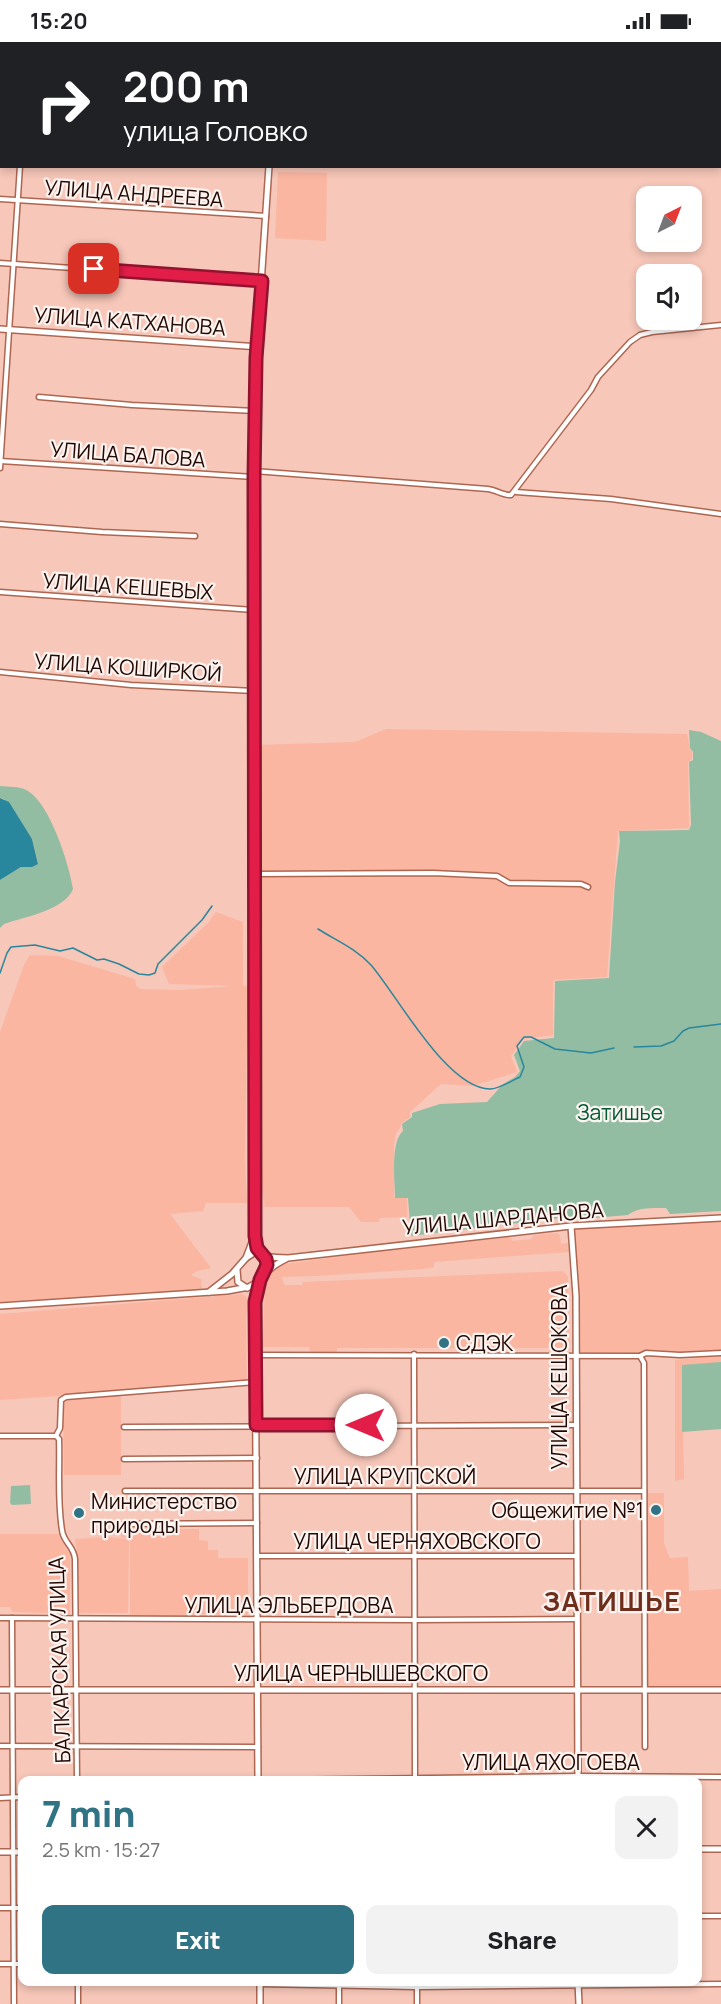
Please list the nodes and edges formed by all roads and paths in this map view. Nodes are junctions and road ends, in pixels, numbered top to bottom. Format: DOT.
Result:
graph roads {
  1 [pos="20,168"];
  2 [pos="269,168"];
  3 [pos="0,199"];
  4 [pos="18,200"];
  5 [pos="266,216"];
  6 [pos="0,263"];
  7 [pos="14,264"];
  8 [pos="262,281"];
  9 [pos="721,326"];
  10 [pos="0,329"];
  11 [pos="9,329"];
  12 [pos="258,347"];
  13 [pos="39,397"];
  14 [pos="255,411"];
  15 [pos="0,461"];
  16 [pos="0,468"];
  17 [pos="254,474"];
  18 [pos="515,492"];
  19 [pos="721,514"];
  20 [pos="0,524"];
  21 [pos="195,536"];
  22 [pos="0,592"];
  23 [pos="254,610"];
  24 [pos="0,672"];
  25 [pos="254,692"];
  26 [pos="255,874"];
  27 [pos="588,887"];
  28 [pos="721,1218"];
  29 [pos="571,1226"];
  30 [pos="255,1236"];
  31 [pos="262,1254"];
  32 [pos="246,1257"];
  33 [pos="288,1258"];
  34 [pos="238,1268"];
  35 [pos="266,1271"];
  36 [pos="260,1280"];
  37 [pos="248,1288"];
  38 [pos="208,1293"];
  39 [pos="255,1302"];
  40 [pos="0,1306"];
  41 [pos="721,1353"];
  42 [pos="414,1354"];
  43 [pos="256,1355"];
  44 [pos="575,1355"];
  45 [pos="640,1356"];
  46 [pos="256,1382"];
  47 [pos="256,1425"];
  48 [pos="413,1425"];
  49 [pos="576,1425"];
  50 [pos="124,1427"];
  51 [pos="0,1436"];
  52 [pos="56,1436"];
  53 [pos="257,1458"];
  54 [pos="124,1459"];
  55 [pos="125,1491"];
  56 [pos="256,1491"];
  57 [pos="414,1491"];
  58 [pos="576,1491"];
  59 [pos="644,1491"];
  60 [pos="257,1523"];
  61 [pos="124,1524"];
  62 [pos="257,1556"];
  63 [pos="414,1556"];
  64 [pos="576,1556"];
  65 [pos="0,1618"];
  66 [pos="12,1618"];
  67 [pos="76,1619"];
  68 [pos="577,1619"];
  69 [pos="257,1620"];
  70 [pos="414,1620"];
  71 [pos="258,1689"];
  72 [pos="0,1690"];
  73 [pos="12,1690"];
  74 [pos="76,1690"];
  75 [pos="414,1690"];
  76 [pos="577,1690"];
  77 [pos="646,1690"];
  78 [pos="721,1690"];
  79 [pos="0,1746"];
  80 [pos="12,1746"];
  81 [pos="77,1747"];
  82 [pos="258,1747"];
  83 [pos="645,1747"];
  84 [pos="77,1776"];
  85 [pos="258,1776"];
  86 [pos="415,1776"];
  87 [pos="578,1776"];
  88 [pos="702,1777"];
  89 [pos="721,1777"];
  90 [pos="13,1797"];
  91 [pos="18,1797"];
  92 [pos="0,1798"];
  93 [pos="702,1849"];
  94 [pos="721,1849"];
  95 [pos="0,1852"];
  96 [pos="14,1852"];
  97 [pos="18,1852"];
  98 [pos="0,1908"];
  99 [pos="14,1908"];
  100 [pos="18,1908"];
  101 [pos="702,1916"];
  102 [pos="721,1916"];
  103 [pos="0,1964"];
  104 [pos="14,1964"];
  105 [pos="18,1964"];
  106 [pos="702,1984"];
  107 [pos="721,1984"];
  108 [pos="78,1986"];
  109 [pos="260,1986"];
  110 [pos="339,1986"];
  111 [pos="417,1986"];
  112 [pos="578,1986"];
  113 [pos="14,2004"];
  114 [pos="78,2004"];
  115 [pos="260,2004"];
  116 [pos="339,2004"];
  117 [pos="417,2004"];
  118 [pos="579,2004"];
  1 -- 4 [label="street"];
  2 -- 5 [label="street"];
  3 -- 4 [label="street, УЛИЦА АНДРЕЕВА"];
  4 -- 5 [label="street, УЛИЦА АНДРЕЕВА"];
  4 -- 7 [label="street"];
  5 -- 8 [label="street"];
  6 -- 7 [label="street"];
  7 -- 8 [label="street"];
  7 -- 11 [label="street"];
  8 -- 12 [label="street"];
  9 -- 18 [label="street"];
  10 -- 11 [label="street, УЛИЦА КАТХАНОВА"];
  11 -- 12 [label="street, УЛИЦА КАТХАНОВА"];
  11 -- 15 [label="street"];
  12 -- 14 [label="street"];
  13 -- 14 [label="street"];
  14 -- 17 [label="street"];
  15 -- 16 [label="street"];
  15 -- 17 [label="street, УЛИЦА БАЛОВА"];
  17 -- 18 [label="street, УЛИЦА БАЛОВА"];
  17 -- 23 [label="street"];
  18 -- 19 [label="street, УЛИЦА БАЛОВА"];
  20 -- 21 [label="street"];
  22 -- 23 [label="street, УЛИЦА КЕШЕВЫХ"];
  23 -- 25 [label="street"];
  24 -- 25 [label="street, УЛИЦА КОШИРКОЙ"];
  25 -- 26 [label="street"];
  26 -- 27 [label="street"];
  26 -- 30 [label="street"];
  28 -- 29 [label="street, УЛИЦА ШАРДАНОВА"];
  29 -- 33 [label="street, УЛИЦА ШАРДАНОВА"];
  29 -- 44 [label="street, УЛИЦА КЕШОКОВА"];
  30 -- 31 [label="street"];
  30 -- 32 [label="street"];
  31 -- 32 [label="street"];
  31 -- 33 [label="street"];
  31 -- 35 [label="street"];
  32 -- 34 [label="street"];
  33 -- 35 [label="street"];
  34 -- 37 [label="street"];
  34 -- 38 [label="street"];
  35 -- 36 [label="street"];
  36 -- 37 [label="street"];
  36 -- 39 [label="street"];
  37 -- 38 [label="street"];
  37 -- 39 [label="street"];
  38 -- 40 [label="street"];
  39 -- 43 [label="street"];
  41 -- 45 [label="street"];
  42 -- 43 [label="street"];
  42 -- 44 [label="street"];
  42 -- 48 [label="street"];
  43 -- 46 [label="street"];
  44 -- 45 [label="street"];
  44 -- 49 [label="street, УЛИЦА КЕШОКОВА"];
  45 -- 59 [label="street"];
  46 -- 47 [label="street"];
  46 -- 52 [label="street, БАЛКАРСКАЯ УЛИЦА"];
  47 -- 48 [label="street"];
  47 -- 50 [label="street"];
  47 -- 53 [label="street"];
  48 -- 49 [label="street"];
  48 -- 57 [label="street"];
  49 -- 58 [label="street, УЛИЦА КЕШОКОВА"];
  51 -- 52 [label="street"];
  52 -- 67 [label="street, БАЛКАРСКАЯ УЛИЦА"];
  53 -- 54 [label="street"];
  53 -- 56 [label="street"];
  55 -- 56 [label="street, УЛИЦА КРУПСКОЙ"];
  56 -- 57 [label="street, УЛИЦА КРУПСКОЙ"];
  56 -- 60 [label="street"];
  57 -- 58 [label="street, УЛИЦА КРУПСКОЙ"];
  57 -- 63 [label="street"];
  58 -- 59 [label="street, УЛИЦА КРУПСКОЙ"];
  58 -- 64 [label="street, УЛИЦА КЕШОКОВА"];
  59 -- 77 [label="street"];
  60 -- 61 [label="street"];
  60 -- 62 [label="street"];
  62 -- 63 [label="street, УЛИЦА ЧЕРНЯХОВСКОГО"];
  62 -- 69 [label="street"];
  63 -- 64 [label="street, УЛИЦА ЧЕРНЯХОВСКОГО"];
  63 -- 70 [label="street"];
  64 -- 68 [label="street, УЛИЦА КЕШОКОВА"];
  65 -- 66 [label="street, УЛИЦА ЭЛЬБЕРДОВА"];
  66 -- 67 [label="street, УЛИЦА ЭЛЬБЕРДОВА"];
  66 -- 73 [label="street"];
  67 -- 69 [label="street, УЛИЦА ЭЛЬБЕРДОВА"];
  67 -- 74 [label="street, БАЛКАРСКАЯ УЛИЦА"];
  68 -- 70 [label="street, УЛИЦА ЭЛЬБЕРДОВА"];
  68 -- 76 [label="street, УЛИЦА КЕШОКОВА"];
  69 -- 70 [label="street, УЛИЦА ЭЛЬБЕРДОВА"];
  69 -- 71 [label="street"];
  70 -- 75 [label="street"];
  71 -- 74 [label="street, УЛИЦА ЧЕРНЫШЕВСКОГО"];
  71 -- 75 [label="street, УЛИЦА ЧЕРНЫШЕВСКОГО"];
  71 -- 82 [label="street"];
  72 -- 73 [label="street, УЛИЦА ЧЕРНЫШЕВСКОГО"];
  73 -- 74 [label="street, УЛИЦА ЧЕРНЫШЕВСКОГО"];
  73 -- 80 [label="street"];
  74 -- 81 [label="street, БАЛКАРСКАЯ УЛИЦА"];
  75 -- 76 [label="street, УЛИЦА ЧЕРНЫШЕВСКОГО"];
  75 -- 86 [label="street"];
  76 -- 77 [label="street, УЛИЦА ЧЕРНЫШЕВСКОГО"];
  76 -- 87 [label="street, УЛИЦА КЕШОКОВА"];
  77 -- 78 [label="street, УЛИЦА ЧЕРНЫШЕВСКОГО"];
  77 -- 83 [label="street"];
  79 -- 80 [label="street"];
  80 -- 81 [label="street"];
  80 -- 90 [label="street"];
  81 -- 82 [label="street"];
  81 -- 84 [label="street, БАЛКАРСКАЯ УЛИЦА"];
  82 -- 85 [label="street"];
  88 -- 89 [label="street, УЛИЦА ЯХОГОЕВА"];
  90 -- 91 [label="street"];
  90 -- 92 [label="street"];
  90 -- 96 [label="street"];
  93 -- 94 [label="street"];
  95 -- 96 [label="street"];
  96 -- 97 [label="street"];
  96 -- 99 [label="street"];
  98 -- 99 [label="street"];
  99 -- 100 [label="street"];
  99 -- 104 [label="street"];
  101 -- 102 [label="street"];
  103 -- 104 [label="street"];
  104 -- 105 [label="street"];
  104 -- 113 [label="street"];
  106 -- 107 [label="street"];
  108 -- 114 [label="street"];
  109 -- 115 [label="street"];
  110 -- 116 [label="street"];
  111 -- 117 [label="street"];
  112 -- 118 [label="street"];
}
